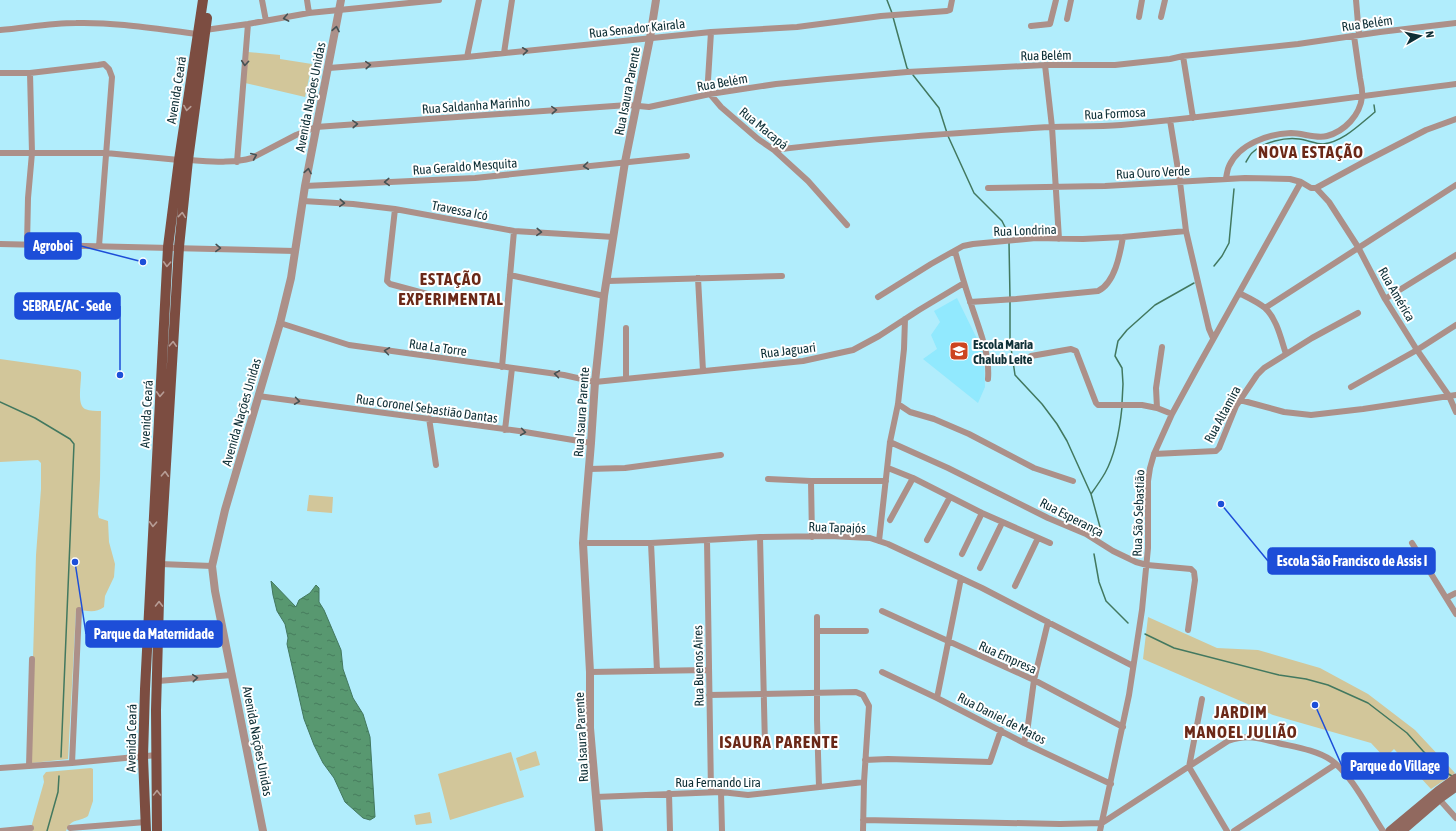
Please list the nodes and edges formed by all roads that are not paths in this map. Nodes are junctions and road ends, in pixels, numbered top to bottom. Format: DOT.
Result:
graph roads {
  1 [pos="203,0"];
  2 [pos="210,0"];
  3 [pos="262,0"];
  4 [pos="307,0"];
  5 [pos="341,0"];
  6 [pos="439,0"];
  7 [pos="479,0"];
  8 [pos="512,0"];
  9 [pos="656,0"];
  10 [pos="952,0"];
  11 [pos="1056,0"];
  12 [pos="1071,0"];
  13 [pos="1142,0"];
  14 [pos="1164,0"];
  15 [pos="1356,0"];
  16 [pos="339,11"];
  17 [pos="309,13"];
  18 [pos="1139,17"];
  19 [pos="1161,17"];
  20 [pos="1067,19"];
  21 [pos="266,21"];
  22 [pos="1456,23"];
  23 [pos="248,24"];
  24 [pos="1031,26"];
  25 [pos="0,30"];
  26 [pos="202,32"];
  27 [pos="711,32"];
  28 [pos="1357,36"];
  29 [pos="650,38"];
  30 [pos="504,53"];
  31 [pos="1183,56"];
  32 [pos="467,57"];
  33 [pos="1045,65"];
  34 [pos="329,68"];
  35 [pos="30,73"];
  36 [pos="0,74"];
  37 [pos="1456,84"];
  38 [pos="710,94"];
  39 [pos="1362,96"];
  40 [pos="637,106"];
  41 [pos="1193,118"];
  42 [pos="1456,119"];
  43 [pos="1170,120"];
  44 [pos="316,127"];
  45 [pos="1052,127"];
  46 [pos="774,150"];
  47 [pos="0,153"];
  48 [pos="32,153"];
  49 [pos="106,153"];
  50 [pos="688,156"];
  51 [pos="183,160"];
  52 [pos="237,162"];
  53 [pos="625,162"];
  54 [pos="1226,178"];
  55 [pos="1180,182"];
  56 [pos="1301,182"];
  57 [pos="1456,185"];
  58 [pos="305,186"];
  59 [pos="1056,187"];
  60 [pos="988,188"];
  61 [pos="1316,188"];
  62 [pos="303,201"];
  63 [pos="395,209"];
  64 [pos="847,225"];
  65 [pos="514,231"];
  66 [pos="1186,231"];
  67 [pos="614,237"];
  68 [pos="1123,237"];
  69 [pos="1060,239"];
  70 [pos="0,244"];
  71 [pos="27,245"];
  72 [pos="99,246"];
  73 [pos="173,247"];
  74 [pos="1358,247"];
  75 [pos="296,251"];
  76 [pos="955,251"];
  77 [pos="1456,255"];
  78 [pos="510,275"];
  79 [pos="782,276"];
  80 [pos="698,278"];
  81 [pos="608,281"];
  82 [pos="964,283"];
  83 [pos="1239,292"];
  84 [pos="431,295"];
  85 [pos="604,296"];
  86 [pos="878,297"];
  87 [pos="1386,299"];
  88 [pos="970,302"];
  89 [pos="1265,308"];
  90 [pos="1358,313"];
  91 [pos="905,319"];
  92 [pos="280,323"];
  93 [pos="1456,325"];
  94 [pos="626,328"];
  95 [pos="1213,338"];
  96 [pos="1162,347"];
  97 [pos="1417,350"];
  98 [pos="1286,354"];
  99 [pos="1031,356"];
  100 [pos="502,367"];
  101 [pos="512,368"];
  102 [pos="703,371"];
  103 [pos="626,379"];
  104 [pos="988,380"];
  105 [pos="595,382"];
  106 [pos="1351,387"];
  107 [pos="1456,395"];
  108 [pos="258,396"];
  109 [pos="1449,396"];
  110 [pos="1240,400"];
  111 [pos="898,404"];
  112 [pos="1157,408"];
  113 [pos="1456,412"];
  114 [pos="1172,414"];
  115 [pos="429,418"];
  116 [pos="505,430"];
  117 [pos="890,442"];
  118 [pos="591,443"];
  119 [pos="1154,454"];
  120 [pos="721,455"];
  121 [pos="436,465"];
  122 [pos="888,468"];
  123 [pos="589,469"];
  124 [pos="913,478"];
  125 [pos="768,479"];
  126 [pos="811,481"];
  127 [pos="886,481"];
  128 [pos="1073,481"];
  129 [pos="950,497"];
  130 [pos="982,513"];
  131 [pos="890,520"];
  132 [pos="1002,523"];
  133 [pos="812,536"];
  134 [pos="760,537"];
  135 [pos="1038,538"];
  136 [pos="707,540"];
  137 [pos="927,540"];
  138 [pos="879,541"];
  139 [pos="583,543"];
  140 [pos="651,543"];
  141 [pos="1050,543"];
  142 [pos="1412,543"];
  143 [pos="962,554"];
  144 [pos="160,564"];
  145 [pos="1147,565"];
  146 [pos="212,566"];
  147 [pos="980,568"];
  148 [pos="961,578"];
  149 [pos="1015,586"];
  150 [pos="1456,593"];
  151 [pos="1446,598"];
  152 [pos="79,610"];
  153 [pos="882,611"];
  154 [pos="1456,614"];
  155 [pos="817,617"];
  156 [pos="1048,622"];
  157 [pos="1188,630"];
  158 [pos="866,631"];
  159 [pos="817,632"];
  160 [pos="949,642"];
  161 [pos="147,651"];
  162 [pos="32,659"];
  163 [pos="1134,666"];
  164 [pos="157,668"];
  165 [pos="708,670"];
  166 [pos="657,671"];
  167 [pos="590,672"];
  168 [pos="882,672"];
  169 [pos="232,675"];
  170 [pos="1034,680"];
  171 [pos="158,682"];
  172 [pos="145,689"];
  173 [pos="764,694"];
  174 [pos="817,694"];
  175 [pos="709,695"];
  176 [pos="937,698"];
  177 [pos="1202,699"];
  178 [pos="156,710"];
  179 [pos="1123,727"];
  180 [pos="1001,730"];
  181 [pos="1024,743"];
  182 [pos="765,746"];
  183 [pos="157,755"];
  184 [pos="143,757"];
  185 [pos="865,760"];
  186 [pos="72,763"];
  187 [pos="1336,764"];
  188 [pos="29,766"];
  189 [pos="1189,767"];
  190 [pos="0,768"];
  191 [pos="1456,778"];
  192 [pos="864,782"];
  193 [pos="1110,784"];
  194 [pos="819,787"];
  195 [pos="1456,787"];
  196 [pos="711,792"];
  197 [pos="721,792"];
  198 [pos="1443,793"];
  199 [pos="669,794"];
  200 [pos="596,797"];
  201 [pos="1456,818"];
  202 [pos="863,820"];
  203 [pos="1102,823"];
  204 [pos="146,826"];
  205 [pos="30,828"];
  206 [pos="70,828"];
  207 [pos="0,831"];
  208 [pos="157,831"];
  209 [pos="263,831"];
  210 [pos="599,831"];
  211 [pos="670,831"];
  212 [pos="722,831"];
  213 [pos="863,831"];
  214 [pos="1100,831"];
  215 [pos="1227,831"];
  216 [pos="1234,831"];
  217 [pos="1383,831"];
  218 [pos="1390,831"];
  219 [pos="1402,831"];
  1 -- 26 [label="main road, Avenida Ceará"];
  2 -- 26 [label="main road, Avenida Ceará"];
  3 -- 21 [label="street"];
  4 -- 17 [label="street"];
  5 -- 16 [label="street, Avenida Nações Unidas"];
  6 -- 16 [label="street"];
  7 -- 32 [label="street"];
  8 -- 30 [label="street"];
  9 -- 29 [label="street, Rua Isaura Parente"];
  10 -- 27 [label="street, Rua Senador Kairala"];
  11 -- 24 [label="street"];
  12 -- 20 [label="street"];
  13 -- 18 [label="street"];
  14 -- 19 [label="street"];
  15 -- 28 [label="street"];
  16 -- 17 [label="street"];
  34 -- 16 [label="street, Avenida Nações Unidas, one-way"];
  17 -- 21 [label="street, one-way"];
  21 -- 23 [label="street"];
  22 -- 28 [label="street, Rua Belém"];
  23 -- 26 [label="street"];
  23 -- 52 [label="street, one-way"];
  25 -- 26 [label="street"];
  26 -- 51 [label="main road, Avenida Ceará"];
  27 -- 29 [label="street, Rua Senador Kairala"];
  27 -- 38 [label="street"];
  28 -- 31 [label="street, Rua Belém"];
  28 -- 39 [label="street"];
  30 -- 29 [label="street, Rua Senador Kairala, one-way"];
  29 -- 40 [label="street, Rua Isaura Parente"];
  30 -- 32 [label="street, Rua Senador Kairala"];
  31 -- 33 [label="street, Rua Belém"];
  31 -- 41 [label="street"];
  34 -- 32 [label="street, Rua Senador Kairala, one-way"];
  33 -- 38 [label="street, Rua Belém"];
  33 -- 45 [label="street"];
  34 -- 44 [label="street, Avenida Nações Unidas"];
  35 -- 36 [label="street"];
  35 -- 48 [label="street"];
  35 -- 49 [label="street"];
  37 -- 39 [label="street, Rua Formosa"];
  38 -- 40 [label="street, Rua Belém"];
  38 -- 46 [label="street, Rua Macapá"];
  39 -- 41 [label="street, Rua Formosa"];
  39 -- 54 [label="street"];
  44 -- 40 [label="street, Rua Saldanha Marinho, one-way"];
  40 -- 53 [label="street, Rua Isaura Parente"];
  41 -- 43 [label="street, Rua Formosa"];
  42 -- 61 [label="street"];
  43 -- 45 [label="street, Rua Formosa"];
  43 -- 55 [label="street"];
  52 -- 44 [label="street, Rua Saldanha Marinho, one-way"];
  58 -- 44 [label="street, Avenida Nações Unidas, one-way"];
  45 -- 46 [label="street, Rua Formosa"];
  45 -- 59 [label="street"];
  46 -- 64 [label="street, Rua Macapá"];
  47 -- 48 [label="street"];
  48 -- 49 [label="street"];
  48 -- 71 [label="street"];
  49 -- 51 [label="street"];
  49 -- 72 [label="street"];
  50 -- 53 [label="street, Rua Geraldo Mesquita"];
  51 -- 52 [label="street"];
  51 -- 73 [label="main road, Avenida Ceará"];
  53 -- 58 [label="street, Rua Geraldo Mesquita, one-way"];
  53 -- 67 [label="street, Rua Isaura Parente"];
  54 -- 55 [label="street, Rua Ouro Verde"];
  54 -- 56 [label="street, Rua Ouro Verde"];
  55 -- 59 [label="street, Rua Ouro Verde"];
  55 -- 66 [label="street"];
  56 -- 61 [label="street, Rua Ouro Verde"];
  56 -- 83 [label="street, Rua São Sebastião"];
  57 -- 74 [label="street"];
  58 -- 62 [label="street, Avenida Nações Unidas"];
  59 -- 60 [label="street, Rua Ouro Verde"];
  59 -- 69 [label="street"];
  61 -- 74 [label="street, Rua América"];
  62 -- 63 [label="street, Travessa Icó, one-way"];
  62 -- 75 [label="street, Avenida Nações Unidas"];
  63 -- 65 [label="street, Travessa Icó"];
  63 -- 84 [label="street"];
  65 -- 67 [label="street, Travessa Icó, one-way"];
  65 -- 78 [label="street"];
  66 -- 68 [label="street, Rua Londrina"];
  66 -- 95 [label="street"];
  67 -- 81 [label="street, Rua Isaura Parente"];
  68 -- 69 [label="street, Rua Londrina"];
  68 -- 88 [label="street"];
  69 -- 76 [label="street, Rua Londrina"];
  70 -- 71 [label="street"];
  71 -- 72 [label="street"];
  72 -- 73 [label="street"];
  73 -- 75 [label="street, one-way"];
  144 -- 73 [label="main road, Avenida Ceará, one-way"];
  73 -- 161 [label="main road, Avenida Ceará, one-way"];
  74 -- 87 [label="street, Rua América"];
  74 -- 89 [label="street"];
  75 -- 92 [label="street, Avenida Nações Unidas"];
  76 -- 82 [label="street"];
  76 -- 86 [label="street, Rua Londrina"];
  77 -- 87 [label="street"];
  78 -- 85 [label="street"];
  78 -- 100 [label="street"];
  79 -- 80 [label="street"];
  80 -- 81 [label="street"];
  80 -- 102 [label="street"];
  81 -- 85 [label="street, Rua Isaura Parente"];
  82 -- 88 [label="street"];
  82 -- 91 [label="street, Rua Jaguari"];
  83 -- 89 [label="street"];
  83 -- 95 [label="street, Rua São Sebastião"];
  85 -- 105 [label="street, Rua Isaura Parente"];
  87 -- 97 [label="street, Rua América"];
  88 -- 104 [label="street"];
  89 -- 98 [label="street"];
  90 -- 98 [label="street, Rua Altamira"];
  91 -- 102 [label="street, Rua Jaguari"];
  91 -- 111 [label="street"];
  100 -- 92 [label="street, Rua La Torre, one-way"];
  92 -- 108 [label="street, Avenida Nações Unidas"];
  93 -- 97 [label="street"];
  94 -- 103 [label="street"];
  95 -- 114 [label="street, Rua São Sebastião"];
  96 -- 112 [label="street"];
  97 -- 106 [label="street"];
  97 -- 109 [label="street, Rua América"];
  98 -- 110 [label="street, Rua Altamira"];
  99 -- 112 [label="street"];
  100 -- 101 [label="street, Rua La Torre"];
  105 -- 101 [label="street, Rua La Torre, one-way"];
  101 -- 116 [label="street"];
  102 -- 103 [label="street, Rua Jaguari"];
  103 -- 105 [label="street, Rua Jaguari"];
  105 -- 118 [label="street, Rua Isaura Parente"];
  107 -- 109 [label="street"];
  108 -- 115 [label="street, Rua Coronel Sebastião Dantas, one-way"];
  108 -- 146 [label="street, Avenida Nações Unidas"];
  109 -- 110 [label="street"];
  109 -- 113 [label="street, Rua América"];
  110 -- 119 [label="street, Rua Altamira"];
  111 -- 117 [label="street"];
  111 -- 128 [label="street"];
  112 -- 114 [label="street"];
  114 -- 119 [label="street, Rua São Sebastião"];
  115 -- 116 [label="street, Rua Coronel Sebastião Dantas"];
  115 -- 121 [label="street"];
  116 -- 118 [label="street, Rua Coronel Sebastião Dantas, one-way"];
  117 -- 122 [label="street"];
  117 -- 145 [label="street, Rua Esperança"];
  118 -- 123 [label="street, Rua Isaura Parente"];
  119 -- 145 [label="street, Rua São Sebastião"];
  120 -- 123 [label="street"];
  122 -- 124 [label="street"];
  122 -- 127 [label="street"];
  123 -- 139 [label="street, Rua Isaura Parente"];
  124 -- 129 [label="street"];
  124 -- 131 [label="street"];
  125 -- 126 [label="street"];
  126 -- 127 [label="street"];
  126 -- 133 [label="street"];
  127 -- 138 [label="street"];
  129 -- 130 [label="street"];
  129 -- 137 [label="street"];
  130 -- 132 [label="street"];
  130 -- 143 [label="street"];
  132 -- 135 [label="street"];
  132 -- 147 [label="street"];
  133 -- 134 [label="street, Rua Tapajós"];
  133 -- 138 [label="street, Rua Tapajós"];
  134 -- 136 [label="street, Rua Tapajós"];
  134 -- 173 [label="street"];
  135 -- 141 [label="street"];
  135 -- 149 [label="street"];
  136 -- 140 [label="street, Rua Tapajós"];
  136 -- 165 [label="street, Rua Buenos Aires"];
  138 -- 148 [label="street, Rua Tapajós"];
  139 -- 140 [label="street, Rua Tapajós"];
  139 -- 167 [label="street, Rua Isaura Parente"];
  140 -- 166 [label="street"];
  142 -- 151 [label="street"];
  144 -- 146 [label="street"];
  164 -- 144 [label="main road, Avenida Ceará, one-way"];
  145 -- 157 [label="street, Rua Esperança"];
  145 -- 163 [label="street, Rua São Sebastião"];
  146 -- 169 [label="street, Avenida Nações Unidas"];
  148 -- 156 [label="street, Rua Tapajós"];
  148 -- 160 [label="street"];
  150 -- 151 [label="street"];
  151 -- 154 [label="street"];
  152 -- 186 [label="street"];
  153 -- 160 [label="street, Rua Empresa"];
  155 -- 159 [label="street"];
  156 -- 163 [label="street, Rua Tapajós"];
  156 -- 170 [label="street"];
  158 -- 159 [label="street"];
  159 -- 174 [label="street"];
  160 -- 170 [label="street, Rua Empresa"];
  160 -- 176 [label="street"];
  161 -- 164 [label="main road"];
  161 -- 172 [label="main road, Avenida Ceará"];
  162 -- 188 [label="street"];
  163 -- 179 [label="street, Rua São Sebastião"];
  164 -- 171 [label="main road, Avenida Ceará"];
  165 -- 166 [label="street"];
  165 -- 175 [label="street, Rua Buenos Aires"];
  166 -- 167 [label="street"];
  167 -- 200 [label="street, Rua Isaura Parente"];
  168 -- 176 [label="street, Rua Daniel de Matos"];
  171 -- 169 [label="street, one-way"];
  169 -- 209 [label="street, Avenida Nações Unidas"];
  170 -- 179 [label="street, Rua Empresa"];
  170 -- 181 [label="street"];
  171 -- 178 [label="main road, Avenida Ceará"];
  172 -- 178 [label="main road"];
  172 -- 184 [label="main road, Avenida Ceará"];
  173 -- 174 [label="street"];
  173 -- 175 [label="street"];
  173 -- 182 [label="street"];
  174 -- 185 [label="street"];
  174 -- 194 [label="street"];
  175 -- 196 [label="street, Rua Buenos Aires"];
  176 -- 180 [label="street, Rua Daniel de Matos"];
  177 -- 189 [label="street"];
  178 -- 183 [label="main road, Avenida Ceará"];
  179 -- 193 [label="street, Rua São Sebastião"];
  180 -- 181 [label="street, Rua Daniel de Matos"];
  180 -- 185 [label="street"];
  181 -- 193 [label="street, Rua Daniel de Matos"];
  183 -- 184 [label="street"];
  208 -- 183 [label="main road, Avenida Ceará, one-way"];
  184 -- 186 [label="street"];
  184 -- 204 [label="main road, Avenida Ceará"];
  185 -- 192 [label="street"];
  186 -- 188 [label="street"];
  187 -- 189 [label="street"];
  187 -- 216 [label="street"];
  187 -- 217 [label="street"];
  188 -- 190 [label="street"];
  189 -- 203 [label="street"];
  189 -- 215 [label="street"];
  191 -- 198 [label="main road"];
  192 -- 194 [label="street, Rua Fernando Lira"];
  192 -- 202 [label="street"];
  193 -- 203 [label="street, Rua São Sebastião"];
  194 -- 197 [label="street, Rua Fernando Lira"];
  195 -- 198 [label="main road"];
  196 -- 197 [label="street, Rua Fernando Lira"];
  196 -- 199 [label="street, Rua Fernando Lira"];
  197 -- 212 [label="street"];
  198 -- 201 [label="street"];
  198 -- 218 [label="main road"];
  198 -- 219 [label="main road"];
  199 -- 200 [label="street, Rua Fernando Lira"];
  199 -- 211 [label="street"];
  200 -- 210 [label="street, Rua Isaura Parente"];
  202 -- 203 [label="street"];
  202 -- 213 [label="street"];
  203 -- 214 [label="street, Rua São Sebastião"];
  204 -- 206 [label="street"];
  205 -- 207 [label="street"];
}
